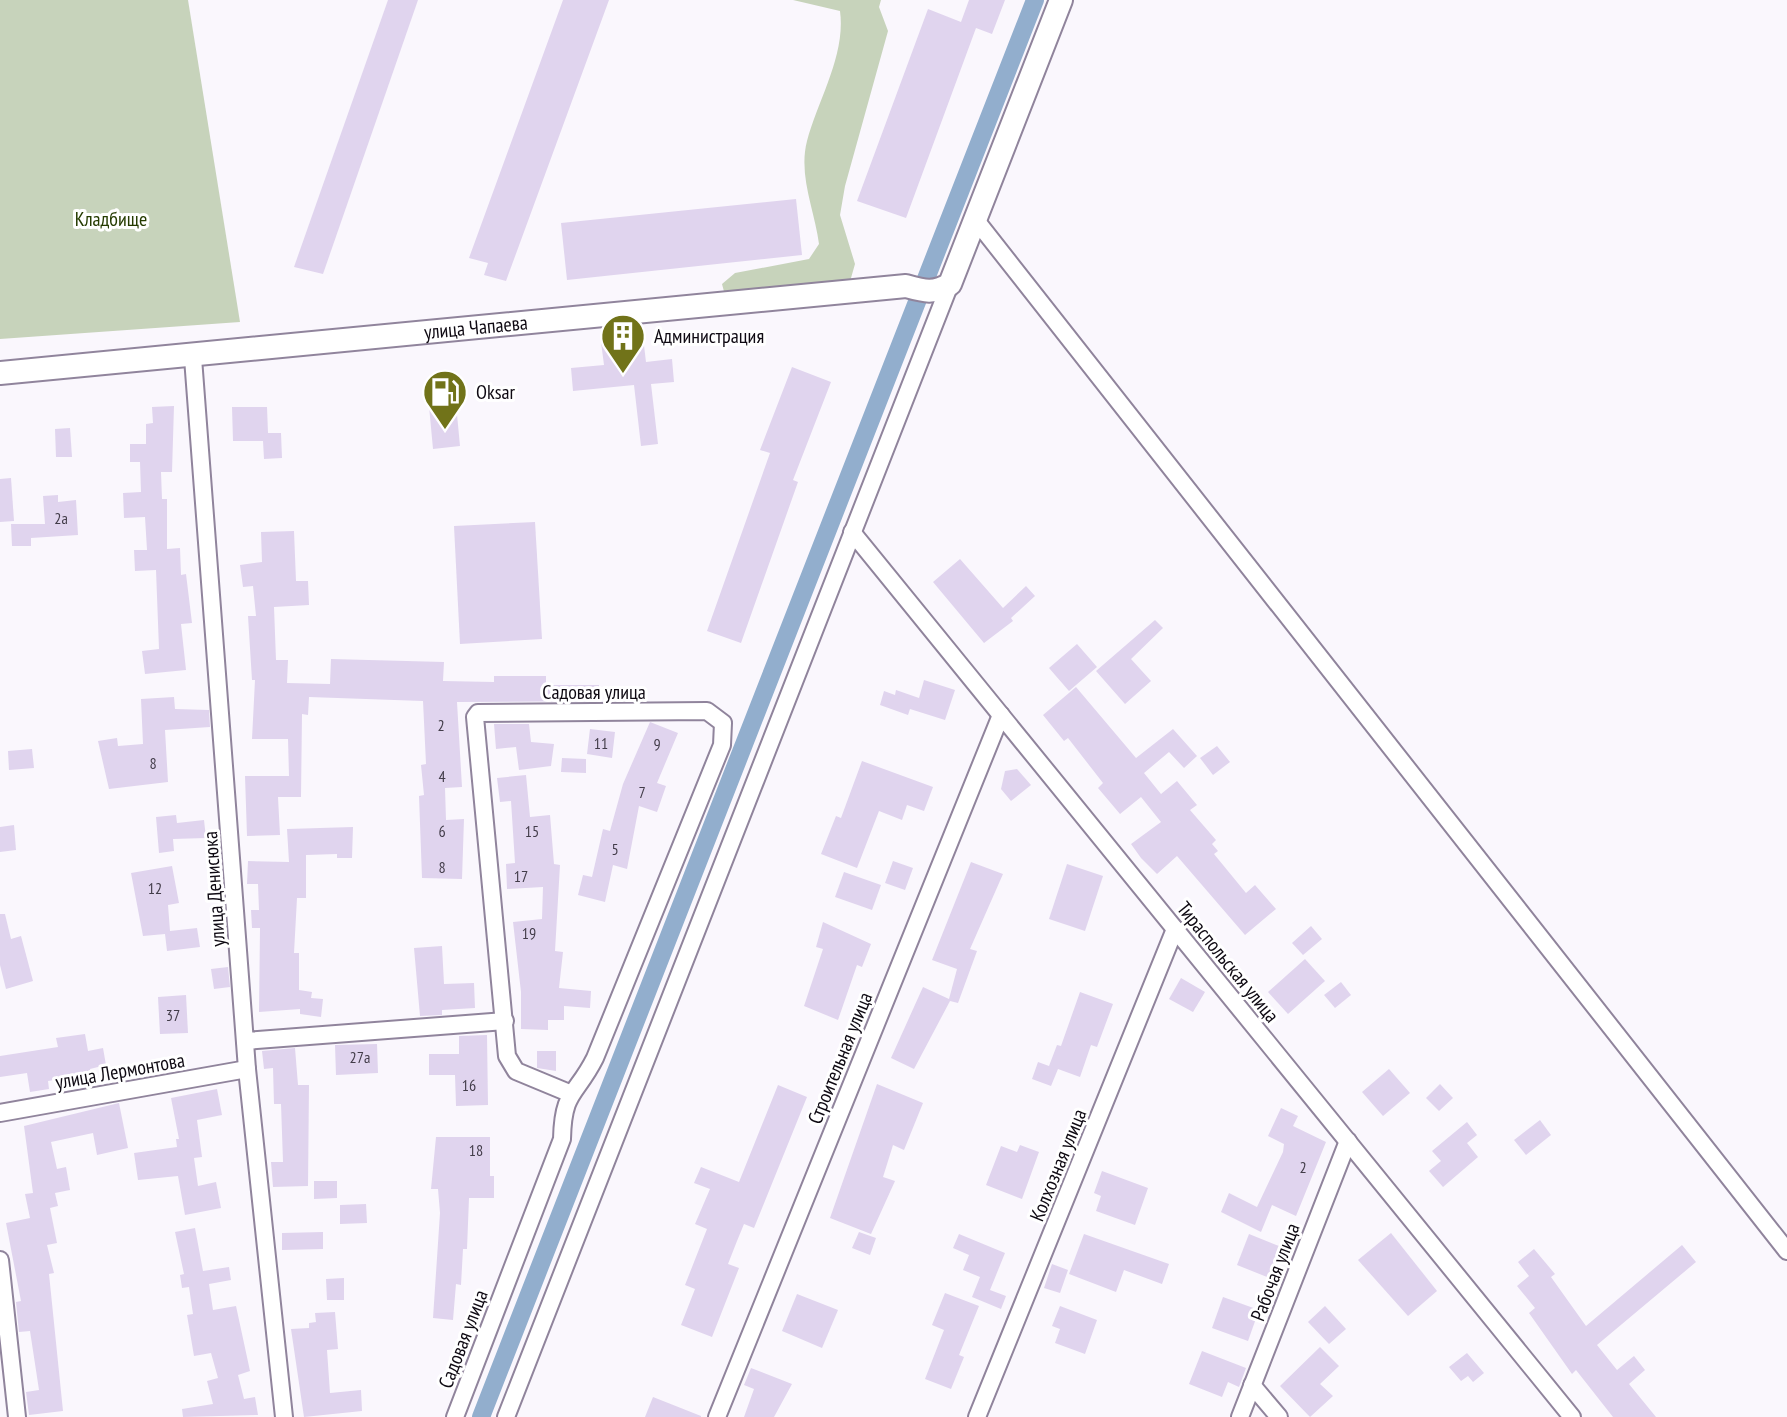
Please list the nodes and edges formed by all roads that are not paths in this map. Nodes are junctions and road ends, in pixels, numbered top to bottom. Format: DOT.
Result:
graph roads {
  1 [pos="1061,0"];
  2 [pos="975,219"];
  3 [pos="940,288"];
  4 [pos="193,358"];
  5 [pos="0,373"];
  6 [pos="852,532"];
  7 [pos="1001,715"];
  8 [pos="1175,929"];
  9 [pos="505,1021"];
  10 [pos="245,1041"];
  11 [pos="247,1069"];
  12 [pos="569,1093"];
  13 [pos="0,1113"];
  14 [pos="1348,1141"];
  15 [pos="1787,1251"];
  16 [pos="0,1260"];
  17 [pos="1252,1385"];
  18 [pos="17,1417"];
  19 [pos="284,1417"];
  20 [pos="455,1417"];
  21 [pos="506,1417"];
  22 [pos="717,1417"];
  23 [pos="977,1417"];
  24 [pos="1240,1417"];
  25 [pos="1279,1417"];
  26 [pos="1572,1417"];
  1 -- 2 [label="street"];
  2 -- 3 [label="street"];
  2 -- 15 [label="street"];
  3 -- 4 [label="street, улица Чапаева"];
  3 -- 6 [label="street"];
  4 -- 5 [label="street, улица Чапаева"];
  4 -- 10 [label="street, улица Денисюка"];
  6 -- 7 [label="street, Тираспольская улица"];
  6 -- 21 [label="street"];
  7 -- 8 [label="street, Тираспольская улица"];
  7 -- 22 [label="street, Строительная улица"];
  8 -- 14 [label="street, Тираспольская улица"];
  8 -- 23 [label="street, Колхозная улица"];
  9 -- 10 [label="street"];
  9 -- 12 [label="street, Садовая улица"];
  9 -- 12 [label="street, Садовая улица"];
  10 -- 11 [label="street, улица Денисюка"];
  11 -- 13 [label="street, улица Лермонтова"];
  11 -- 19 [label="street, улица Денисюка"];
  12 -- 20 [label="street, Садовая улица"];
  14 -- 17 [label="street, Рабочая улица"];
  14 -- 26 [label="street, Тираспольская улица"];
  16 -- 18 [label="street"];
  17 -- 24 [label="street, Рабочая улица"];
  17 -- 25 [label="street"];
}
